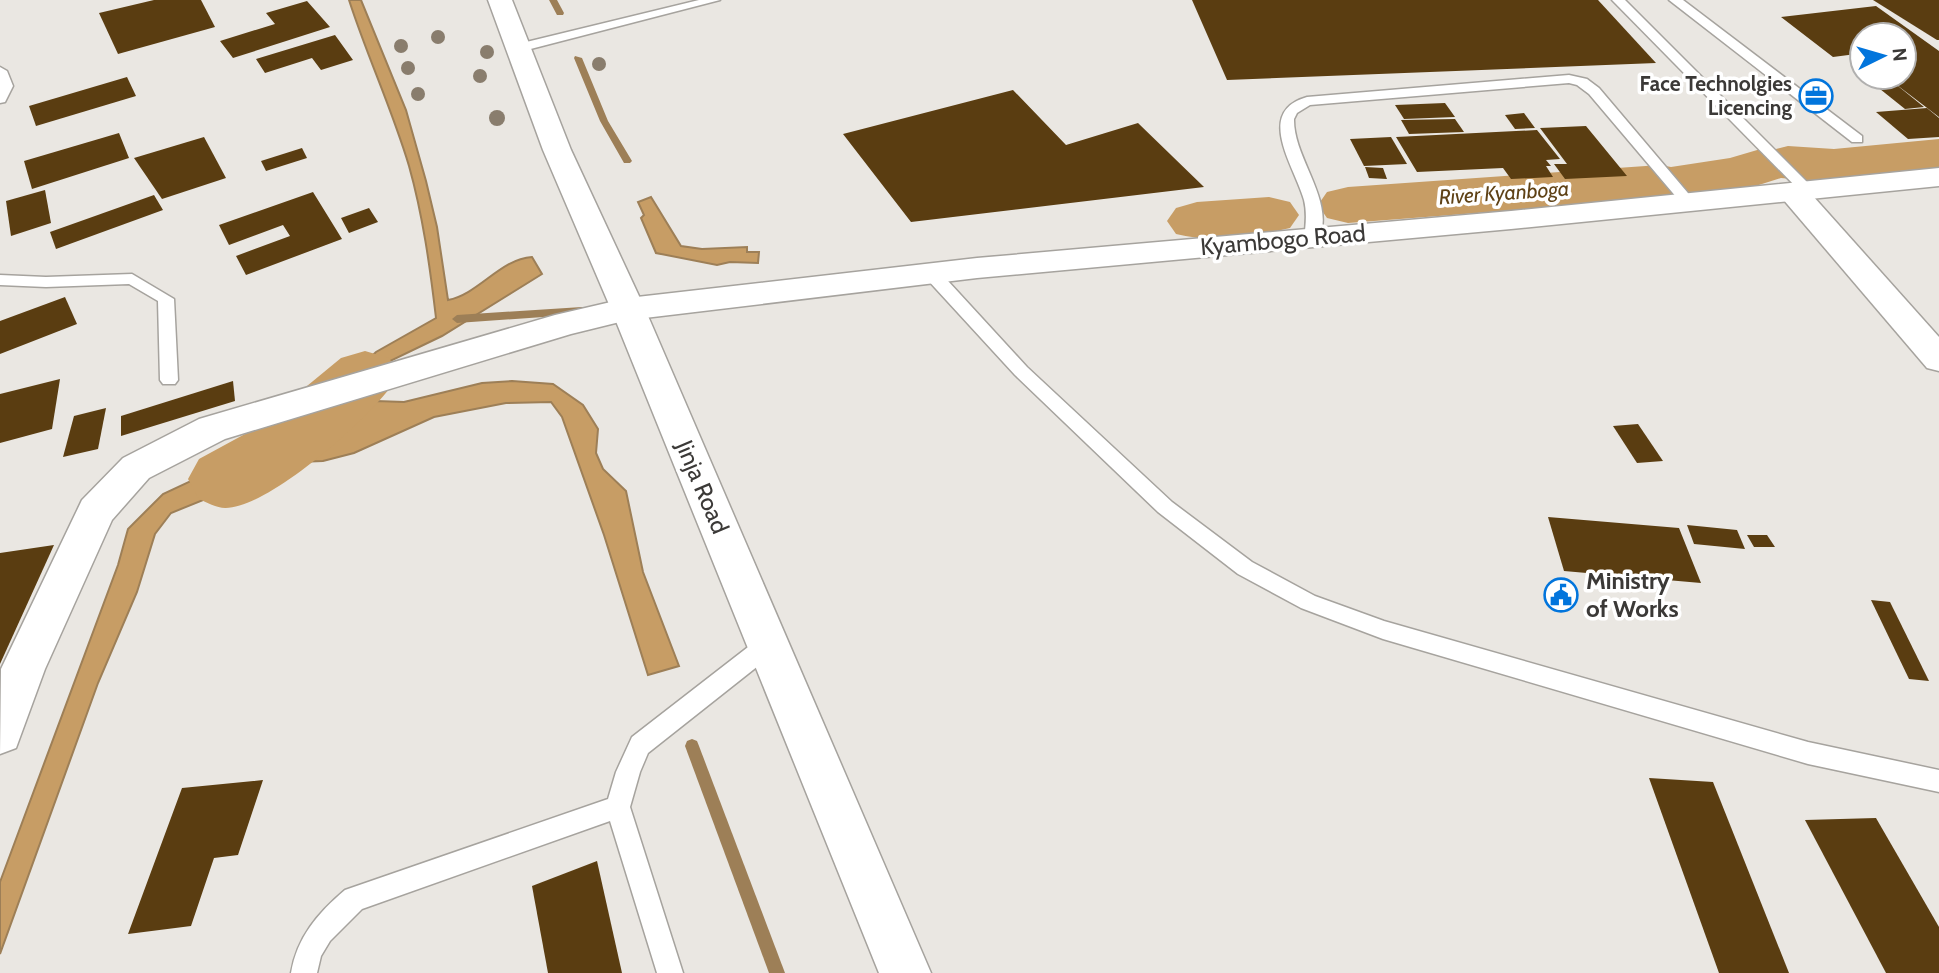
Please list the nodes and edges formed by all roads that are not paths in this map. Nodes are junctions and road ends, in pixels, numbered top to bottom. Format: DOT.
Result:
graph roads {
  1 [pos="500,0"];
  2 [pos="714,0"];
  3 [pos="1618,0"];
  4 [pos="1675,0"];
  5 [pos="519,48"];
  6 [pos="0,71"];
  7 [pos="0,99"];
  8 [pos="1857,139"];
  9 [pos="1939,177"];
  10 [pos="1800,191"];
  11 [pos="1688,202"];
  12 [pos="1312,238"];
  13 [pos="931,273"];
  14 [pos="0,280"];
  15 [pos="628,309"];
  16 [pos="1939,359"];
  17 [pos="169,380"];
  18 [pos="769,645"];
  19 [pos="0,733"];
  20 [pos="1939,781"];
  21 [pos="618,807"];
  22 [pos="304,973"];
  23 [pos="670,973"];
  24 [pos="905,973"];
  1 -- 5 [label="main road, Jinja Road"];
  2 -- 5 [label="lane"];
  3 -- 10 [label="lane"];
  4 -- 8 [label="lane"];
  5 -- 15 [label="main road, Jinja Road"];
  6 -- 7 [label="lane"];
  9 -- 10 [label="main road, Kyambogo Road"];
  10 -- 11 [label="main road, Kyambogo Road"];
  10 -- 16 [label="main road"];
  11 -- 12 [label="main road, Kyambogo Road"];
  11 -- 12 [label="lane"];
  12 -- 13 [label="main road, Kyambogo Road"];
  13 -- 15 [label="main road, Kyambogo Road"];
  13 -- 20 [label="lane"];
  14 -- 17 [label="lane"];
  15 -- 18 [label="main road, Jinja Road"];
  15 -- 19 [label="main road, Kyambogo Road"];
  18 -- 21 [label="lane"];
  18 -- 24 [label="main road, Jinja Road"];
  21 -- 22 [label="lane"];
  21 -- 23 [label="lane"];
}
